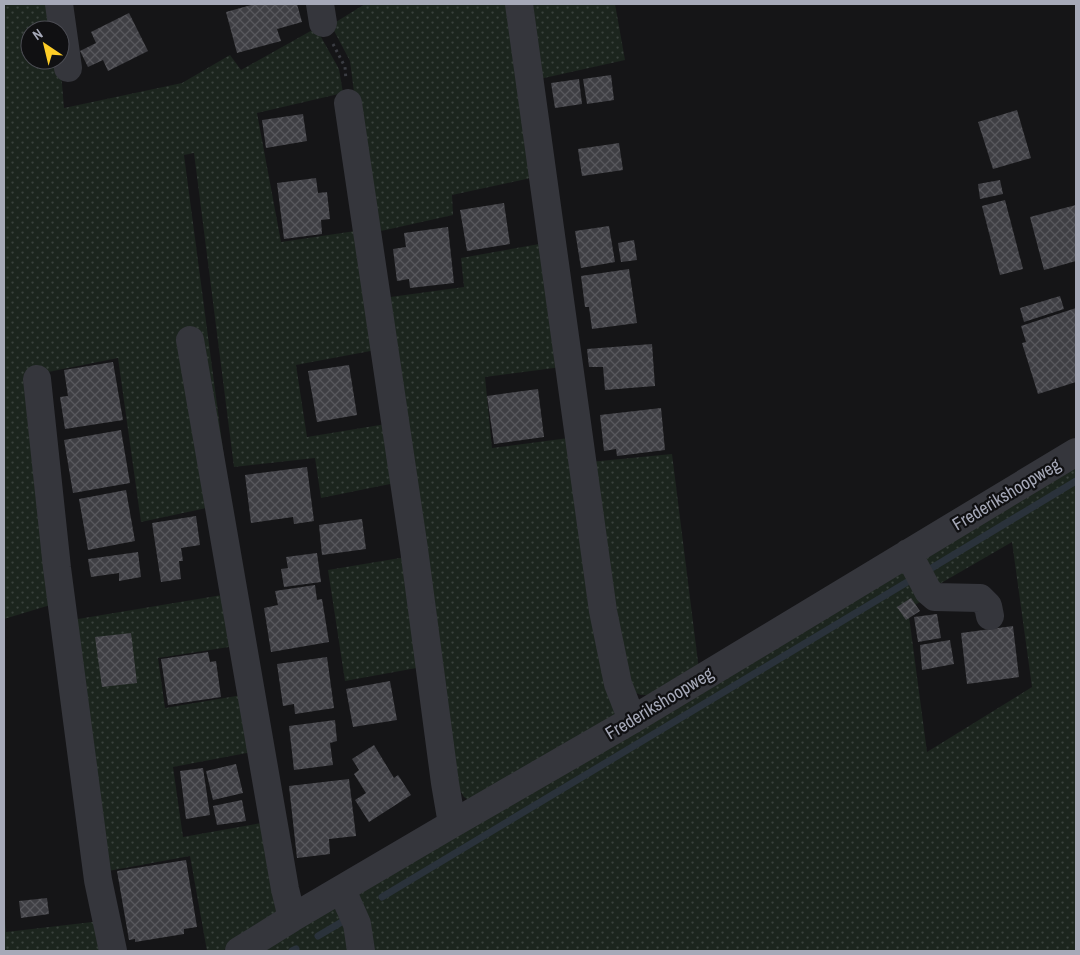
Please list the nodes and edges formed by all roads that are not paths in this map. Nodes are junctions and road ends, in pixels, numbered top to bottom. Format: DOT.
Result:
graph roads {
  1 [pos="59,4"];
  2 [pos="518,4"];
  3 [pos="61,20"];
  4 [pos="348,104"];
  5 [pos="190,340"];
  6 [pos="37,379"];
  7 [pos="1076,452"];
  8 [pos="908,553"];
  9 [pos="990,616"];
  10 [pos="632,720"];
  11 [pos="452,824"];
  12 [pos="342,890"];
  13 [pos="292,918"];
  14 [pos="113,951"];
  15 [pos="240,951"];
  16 [pos="361,951"];
  1 -- 3 [label="street"];
  2 -- 10 [label="street"];
  4 -- 11 [label="street"];
  5 -- 13 [label="street"];
  6 -- 14 [label="street"];
  7 -- 8 [label="street, Frederikshoopweg"];
  8 -- 9 [label="street"];
  8 -- 10 [label="street, Frederikshoopweg"];
  10 -- 11 [label="street, Frederikshoopweg"];
  11 -- 12 [label="street, Frederikshoopweg"];
  12 -- 13 [label="street, Frederikshoopweg"];
  12 -- 16 [label="street"];
  13 -- 15 [label="street, Frederikshoopweg"];
}
